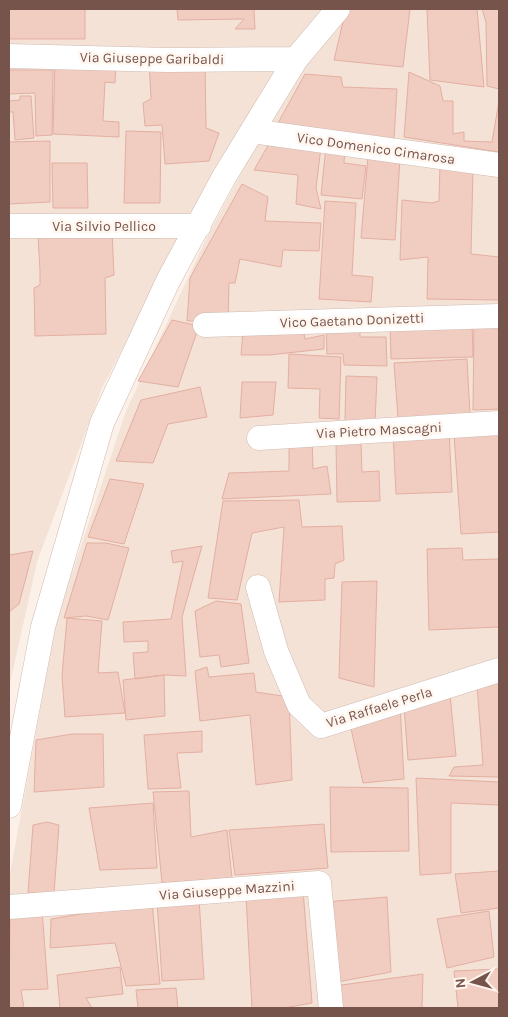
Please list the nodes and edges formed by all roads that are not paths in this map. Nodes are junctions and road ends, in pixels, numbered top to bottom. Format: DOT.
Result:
graph roads {
  1 [pos="338,9"];
  2 [pos="9,56"];
  3 [pos="296,58"];
  4 [pos="252,130"];
  5 [pos="499,164"];
  6 [pos="9,226"];
  7 [pos="199,226"];
  8 [pos="499,316"];
  9 [pos="206,325"];
  10 [pos="499,423"];
  11 [pos="259,438"];
  12 [pos="258,587"];
  13 [pos="499,670"];
  14 [pos="9,806"];
  15 [pos="9,907"];
  16 [pos="331,1008"];
  1 -- 3 [label="street"];
  2 -- 3 [label="street, Via Giuseppe Garibaldi"];
  3 -- 4 [label="street"];
  4 -- 5 [label="street, Vico Domenico Cimarosa"];
  4 -- 7 [label="street"];
  6 -- 7 [label="street, Via Silvio Pellico"];
  7 -- 14 [label="street"];
  8 -- 9 [label="street, Vico Gaetano Donizetti"];
  10 -- 11 [label="street, Via Pietro Mascagni"];
  12 -- 13 [label="street, Via Raffaele Perla"];
  15 -- 16 [label="street, Via Giuseppe Mazzini"];
}
